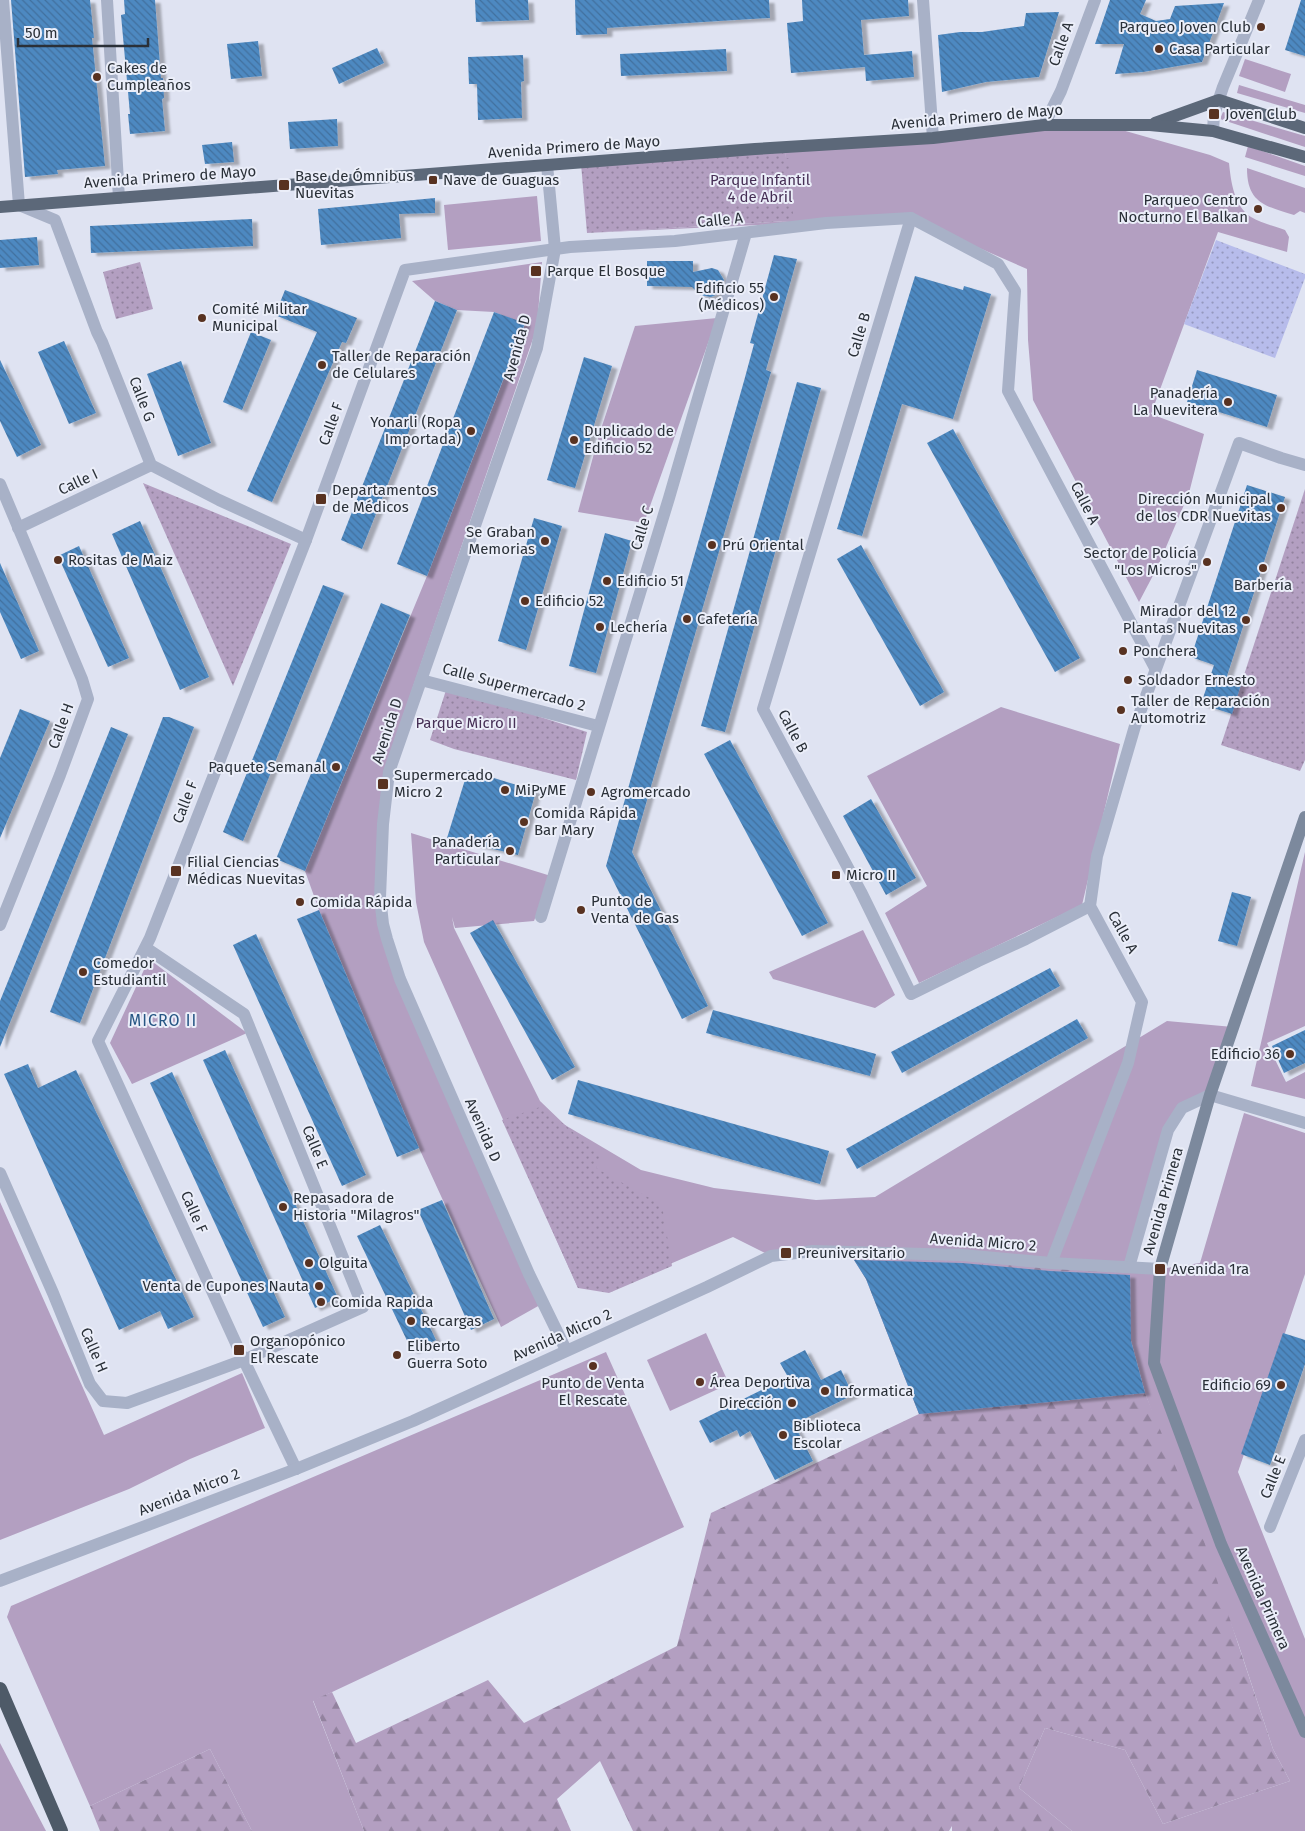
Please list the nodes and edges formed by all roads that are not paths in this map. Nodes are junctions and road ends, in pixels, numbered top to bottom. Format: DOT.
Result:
graph roads {
  1 [pos="3,0"];
  2 [pos="107,0"];
  3 [pos="923,0"];
  4 [pos="1095,0"];
  5 [pos="1259,0"];
  6 [pos="1219,100"];
  7 [pos="1044,125"];
  8 [pos="1150,125"];
  9 [pos="1305,128"];
  10 [pos="1213,131"];
  11 [pos="933,138"];
  12 [pos="1305,157"];
  13 [pos="547,165"];
  14 [pos="119,198"];
  15 [pos="19,205"];
  16 [pos="0,207"];
  17 [pos="911,218"];
  18 [pos="746,233"];
  19 [pos="555,249"];
  20 [pos="151,465"];
  21 [pos="1305,465"];
  22 [pos="0,484"];
  23 [pos="18,528"];
  24 [pos="306,540"];
  25 [pos="1155,668"];
  26 [pos="421,680"];
  27 [pos="598,726"];
  28 [pos="1305,817"];
  29 [pos="1090,906"];
  30 [pos="541,917"];
  31 [pos="0,924"];
  32 [pos="146,948"];
  33 [pos="1210,1096"];
  34 [pos="1305,1123"];
  35 [pos="0,1173"];
  36 [pos="1051,1263"];
  37 [pos="1129,1267"];
  38 [pos="1160,1269"];
  39 [pos="566,1350"];
  40 [pos="244,1360"];
  41 [pos="1305,1440"];
  42 [pos="296,1469"];
  43 [pos="1270,1527"];
  44 [pos="0,1581"];
  45 [pos="0,1689"];
  46 [pos="1305,1732"];
  47 [pos="61,1831"];
  1 -- 15 [label="street"];
  2 -- 14 [label="street"];
  3 -- 11 [label="street"];
  4 -- 7 [label="street, Calle A"];
  5 -- 6 [label="street"];
  6 -- 8 [label="main road, Avenida Primero de Mayo"];
  6 -- 9 [label="main road"];
  6 -- 10 [label="street"];
  7 -- 8 [label="main road, Avenida Primero de Mayo"];
  7 -- 11 [label="main road, Avenida Primero de Mayo"];
  8 -- 10 [label="main road, Avenida Primero de Mayo"];
  10 -- 12 [label="main road, Avenida Primero de Mayo"];
  11 -- 13 [label="main road, Avenida Primero de Mayo"];
  13 -- 14 [label="main road, Avenida Primero de Mayo"];
  13 -- 19 [label="street, Avenida D"];
  14 -- 15 [label="main road, Avenida Primero de Mayo"];
  15 -- 16 [label="main road, Avenida Primero de Mayo"];
  15 -- 20 [label="street, Calle G"];
  17 -- 18 [label="street, Calle A"];
  17 -- 25 [label="street, Calle A"];
  17 -- 29 [label="street, Calle B"];
  18 -- 19 [label="street, Calle A"];
  18 -- 27 [label="street, Calle C"];
  19 -- 24 [label="street, Calle F"];
  19 -- 26 [label="street, Avenida D"];
  20 -- 23 [label="street, Calle I"];
  20 -- 24 [label="street"];
  21 -- 25 [label="street"];
  22 -- 23 [label="street, Calle H"];
  23 -- 31 [label="street, Calle H"];
  24 -- 32 [label="street, Calle F"];
  25 -- 29 [label="street, Calle A"];
  26 -- 27 [label="street, Calle Supermercado 2"];
  26 -- 39 [label="street, Avenida D"];
  27 -- 30 [label="street, Calle C"];
  28 -- 33 [label="main road, Avenida Primera"];
  29 -- 36 [label="street, Calle A"];
  32 -- 40 [label="street, Calle F"];
  32 -- 40 [label="street, Calle E"];
  33 -- 34 [label="street"];
  33 -- 37 [label="street"];
  33 -- 38 [label="main road, Avenida Primera"];
  35 -- 40 [label="street, Calle H"];
  36 -- 37 [label="street, Avenida Micro 2"];
  36 -- 39 [label="street, Avenida Micro 2"];
  37 -- 38 [label="street, Avenida Micro 2"];
  38 -- 46 [label="main road, Avenida Primera"];
  39 -- 42 [label="street, Avenida Micro 2"];
  40 -- 42 [label="street, Calle F"];
  41 -- 43 [label="street, Calle E"];
  42 -- 44 [label="street, Avenida Micro 2"];
  45 -- 47 [label="highway"];
}
